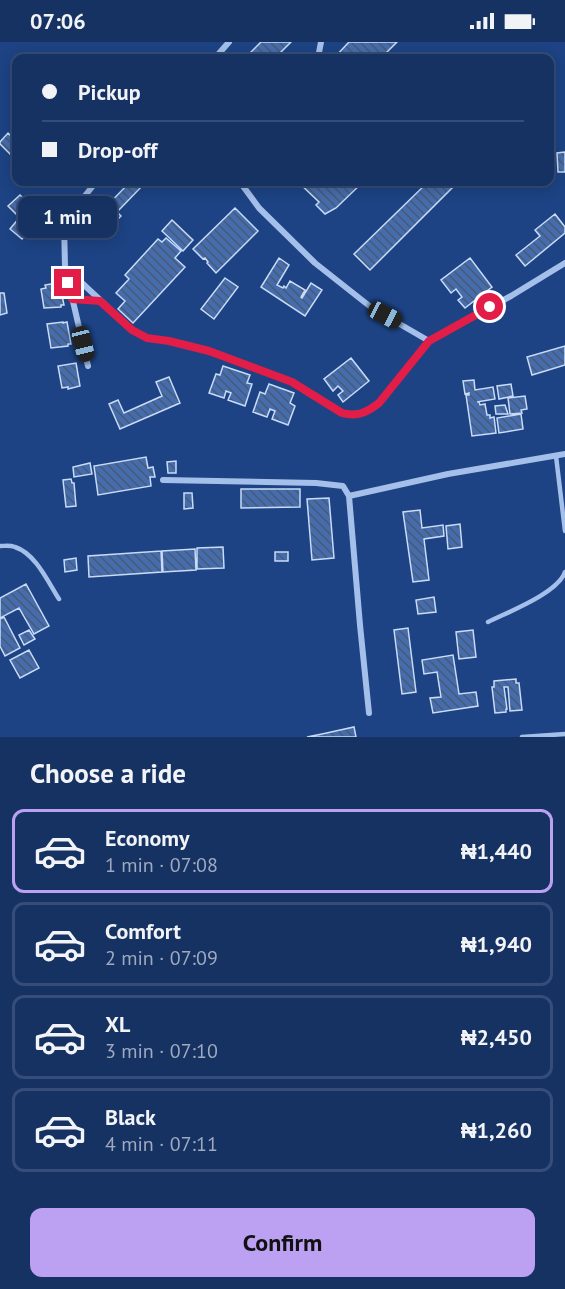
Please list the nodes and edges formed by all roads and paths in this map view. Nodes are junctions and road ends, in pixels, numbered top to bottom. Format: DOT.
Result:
graph roads {
  1 [pos="229,42"];
  2 [pos="218,54"];
  3 [pos="93,186"];
  4 [pos="244,186"];
  5 [pos="565,263"];
  6 [pos="65,267"];
  7 [pos="72,299"];
  8 [pos="100,301"];
  9 [pos="429,341"];
  10 [pos="88,366"];
  11 [pos="565,454"];
  12 [pos="556,456"];
  13 [pos="163,480"];
  14 [pos="349,496"];
  15 [pos="565,531"];
  16 [pos="0,546"];
  17 [pos="565,572"];
  18 [pos="59,599"];
  19 [pos="488,622"];
  20 [pos="369,713"];
  21 [pos="565,734"];
  22 [pos="522,737"];
  1 -- 2 [label="street"];
  3 -- 6 [label="street"];
  4 -- 9 [label="street"];
  5 -- 9 [label="street"];
  6 -- 7 [label="street"];
  6 -- 8 [label="street"];
  7 -- 8 [label="street"];
  7 -- 10 [label="street"];
  8 -- 9 [label="street"];
  11 -- 12 [label="street"];
  12 -- 14 [label="street"];
  12 -- 15 [label="lane"];
  13 -- 14 [label="street"];
  14 -- 20 [label="street"];
  16 -- 18 [label="lane"];
  17 -- 19 [label="lane"];
  21 -- 22 [label="lane"];
}
